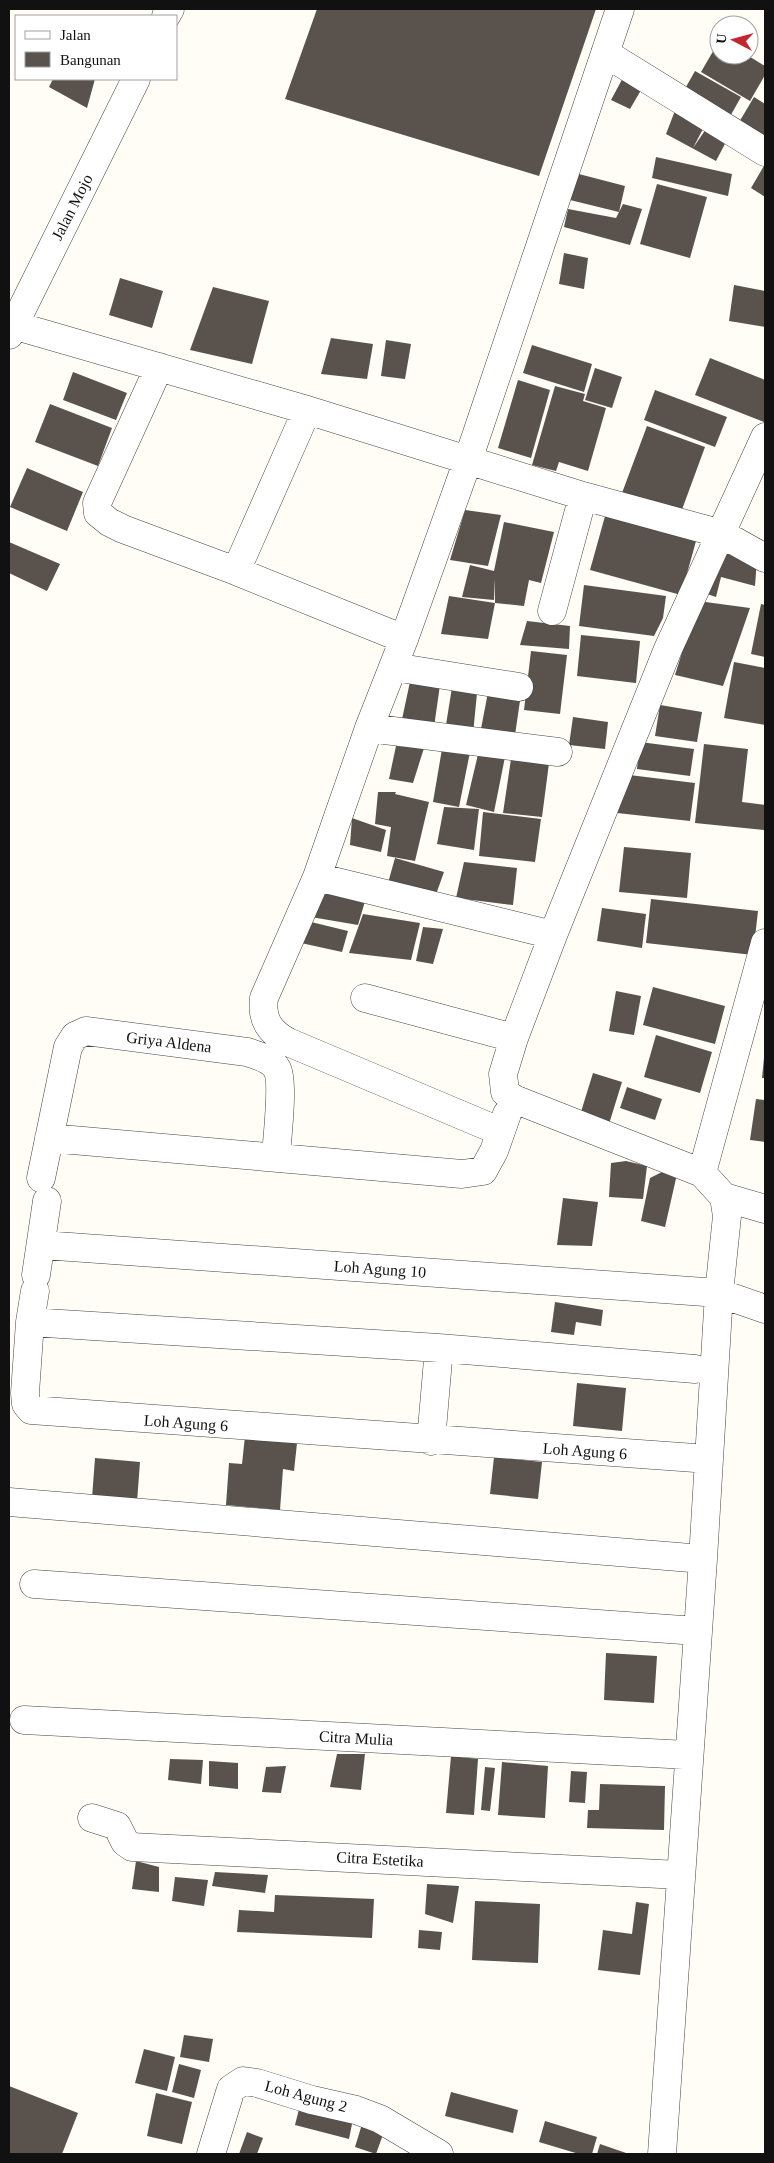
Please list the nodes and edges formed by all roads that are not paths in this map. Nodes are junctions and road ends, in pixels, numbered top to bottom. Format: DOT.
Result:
graph roads {
  1 [pos="620,9"];
  2 [pos="605,53"];
  3 [pos="136,80"];
  4 [pos="765,152"];
  5 [pos="11,330"];
  6 [pos="159,366"];
  7 [pos="307,410"];
  8 [pos="765,437"];
  9 [pos="468,460"];
  10 [pos="583,496"];
  11 [pos="722,534"];
  12 [pos="765,558"];
  13 [pos="236,571"];
  14 [pos="552,611"];
  15 [pos="404,639"];
  16 [pos="394,667"];
  17 [pos="518,687"];
  18 [pos="369,728"];
  19 [pos="558,752"];
  20 [pos="317,877"];
  21 [pos="553,935"];
  22 [pos="765,943"];
  23 [pos="365,998"];
  24 [pos="514,1038"];
  25 [pos="514,1099"];
  26 [pos="499,1131"];
  27 [pos="49,1138"];
  28 [pos="276,1156"];
  29 [pos="702,1173"];
  30 [pos="724,1197"];
  31 [pos="765,1209"];
  32 [pos="42,1245"];
  33 [pos="719,1293"];
  34 [pos="765,1309"];
  35 [pos="30,1322"];
  36 [pos="439,1348"];
  37 [pos="695,1369"];
  38 [pos="431,1441"];
  39 [pos="709,1460"];
  40 [pos="9,1502"];
  41 [pos="703,1559"];
  42 [pos="34,1584"];
  43 [pos="697,1631"];
  44 [pos="24,1720"];
  45 [pos="688,1755"];
  46 [pos="92,1818"];
  47 [pos="680,1875"];
  48 [pos="211,2154"];
  49 [pos="440,2154"];
  50 [pos="662,2154"];
  1 -- 2 [label="street"];
  2 -- 4 [label="street"];
  2 -- 9 [label="street"];
  3 -- 5 [label="street, Jalan Mojo"];
  5 -- 6 [label="street"];
  6 -- 7 [label="street"];
  6 -- 13 [label="street"];
  7 -- 9 [label="street"];
  7 -- 13 [label="street"];
  8 -- 11 [label="street"];
  9 -- 10 [label="street"];
  9 -- 15 [label="street"];
  10 -- 11 [label="street"];
  10 -- 14 [label="street"];
  11 -- 12 [label="street"];
  11 -- 21 [label="street"];
  13 -- 15 [label="street"];
  15 -- 16 [label="street"];
  16 -- 17 [label="street"];
  16 -- 18 [label="street"];
  18 -- 19 [label="street"];
  18 -- 20 [label="street"];
  20 -- 21 [label="street"];
  20 -- 26 [label="street"];
  21 -- 24 [label="street"];
  22 -- 29 [label="street"];
  23 -- 24 [label="street"];
  24 -- 25 [label="street"];
  25 -- 26 [label="street"];
  25 -- 29 [label="street"];
  26 -- 28 [label="street"];
  27 -- 28 [label="street"];
  27 -- 28 [label="street, Griya Aldena"];
  27 -- 32 [label="street, Griya Aldena"];
  29 -- 30 [label="street"];
  30 -- 31 [label="street"];
  30 -- 33 [label="street"];
  32 -- 33 [label="street, Loh Agung 10"];
  32 -- 35 [label="street, Loh Agung 6"];
  33 -- 34 [label="street, Loh Agung 10"];
  33 -- 39 [label="street"];
  35 -- 36 [label="street"];
  35 -- 38 [label="street, Loh Agung 6"];
  36 -- 37 [label="street"];
  36 -- 38 [label="street"];
  38 -- 39 [label="street, Loh Agung 6"];
  39 -- 41 [label="street"];
  40 -- 41 [label="street"];
  41 -- 43 [label="street"];
  42 -- 43 [label="street"];
  43 -- 45 [label="street"];
  44 -- 45 [label="street, Citra Mulia"];
  45 -- 47 [label="street"];
  46 -- 47 [label="street, Citra Estetika"];
  47 -- 50 [label="street"];
  48 -- 49 [label="street, Loh Agung 2"];
}
